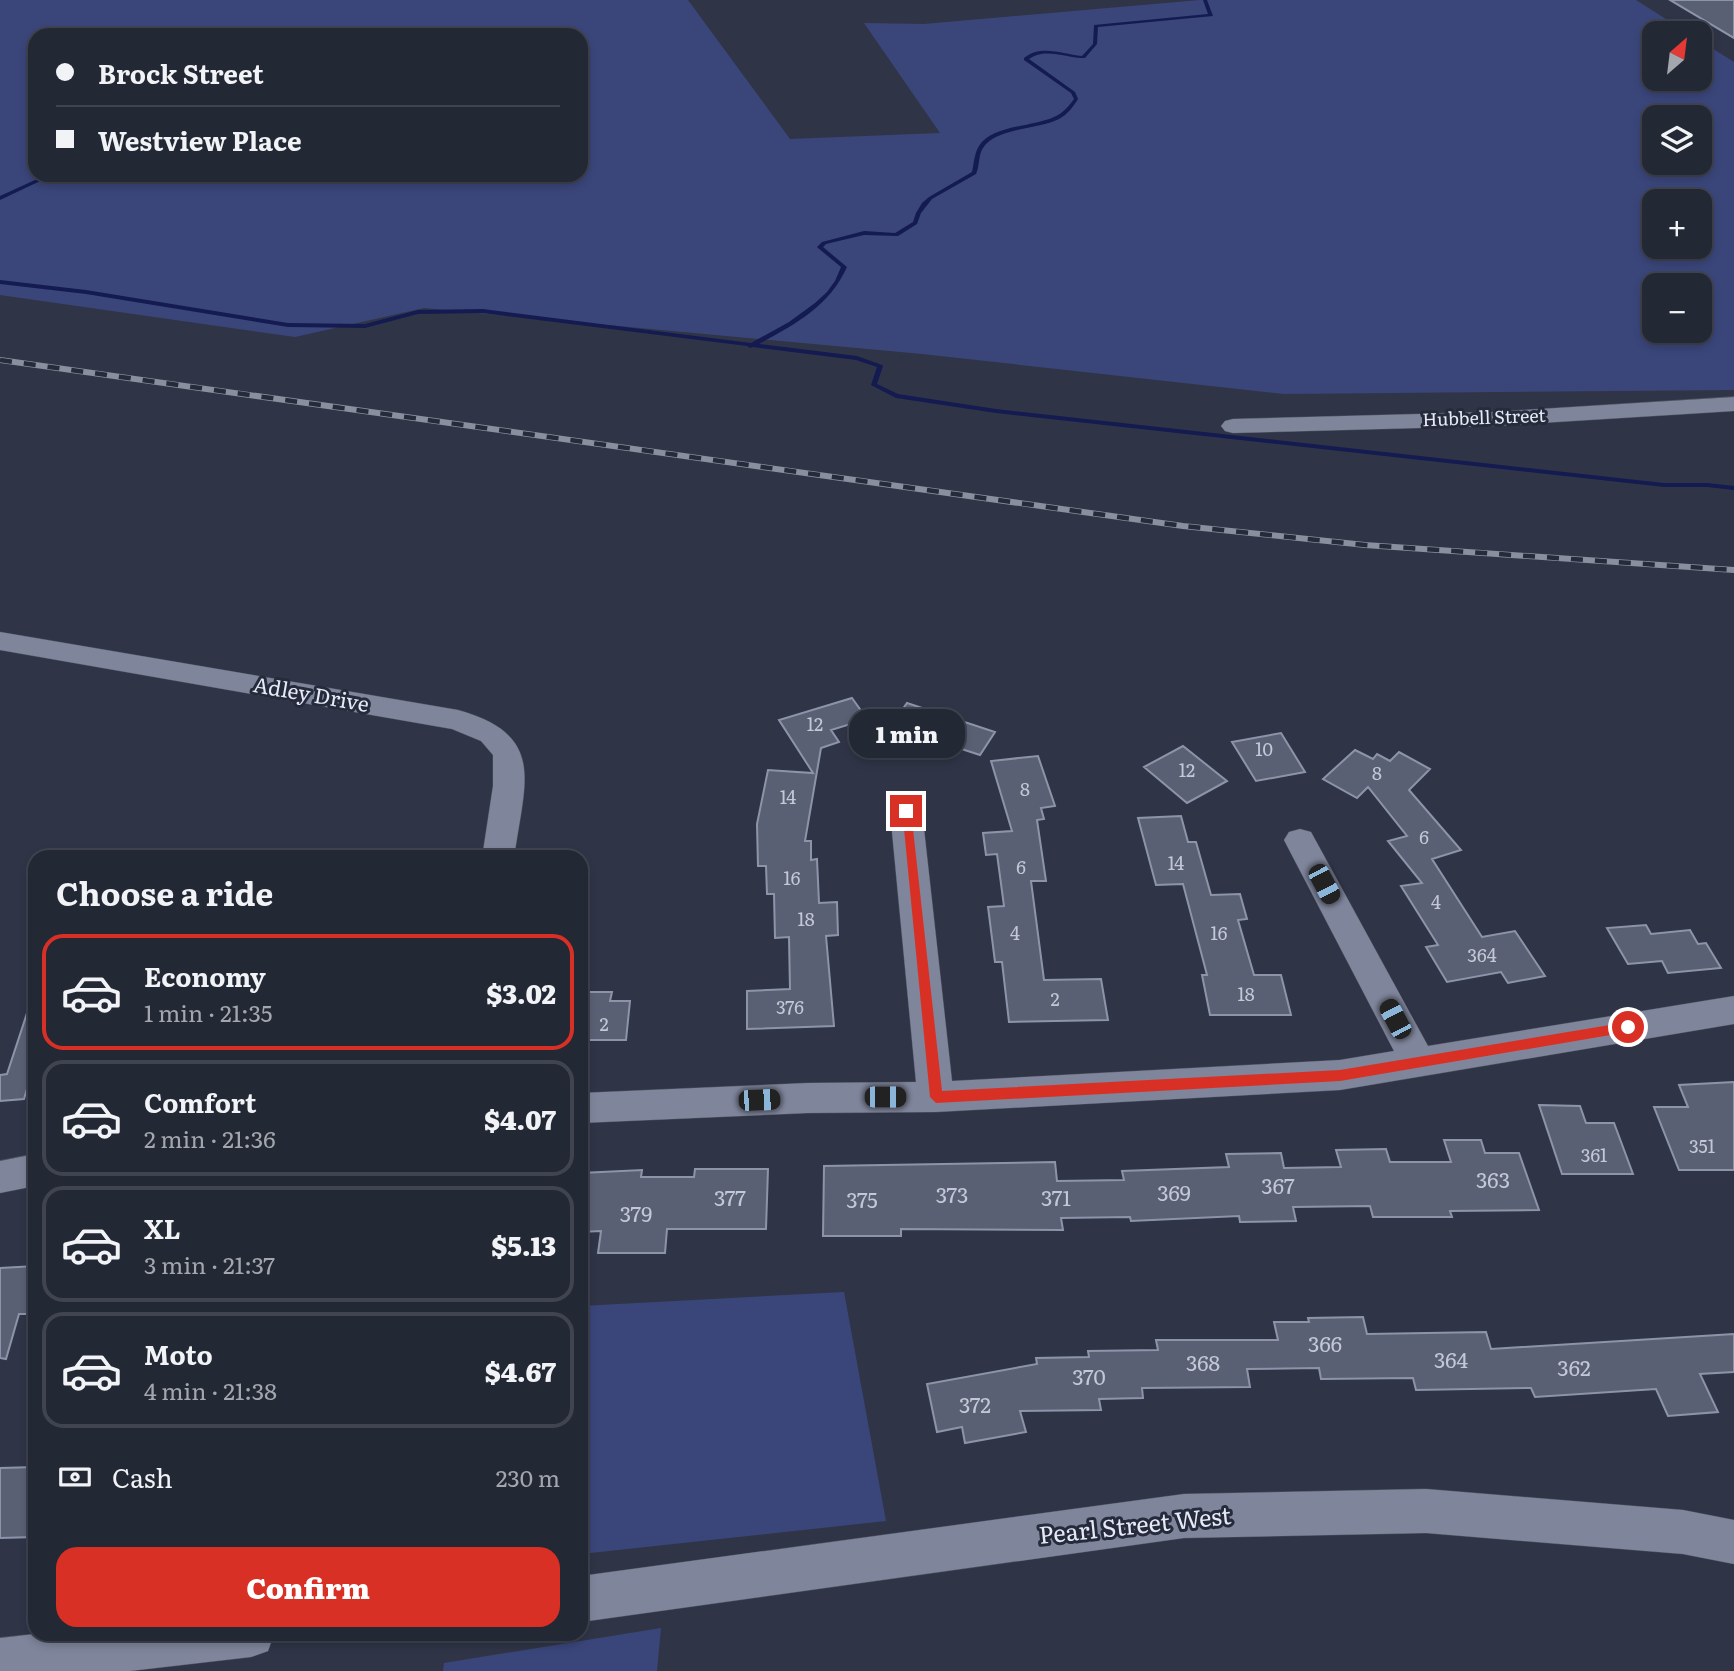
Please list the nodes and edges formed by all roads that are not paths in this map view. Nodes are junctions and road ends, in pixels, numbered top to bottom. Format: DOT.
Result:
graph roads {
  1 [pos="1734,404"];
  2 [pos="1233,426"];
  3 [pos="0,641"];
  4 [pos="906,811"];
  5 [pos="1300,840"];
  6 [pos="499,850"];
  7 [pos="1734,1010"];
  8 [pos="1417,1060"];
  9 [pos="936,1097"];
  10 [pos="588,1108"];
  11 [pos="28,1171"];
  12 [pos="0,1177"];
  13 [pos="1734,1542"];
  14 [pos="588,1598"];
  15 [pos="188,1641"];
  16 [pos="0,1662"];
  1 -- 2 [label="street, Hubbell Street"];
  3 -- 6 [label="street, Adley Drive"];
  4 -- 9 [label="street"];
  5 -- 8 [label="street"];
  7 -- 8 [label="street"];
  8 -- 9 [label="street"];
  9 -- 10 [label="street"];
  11 -- 12 [label="street"];
  13 -- 14 [label="street, Pearl Street West"];
  15 -- 16 [label="street"];
}
